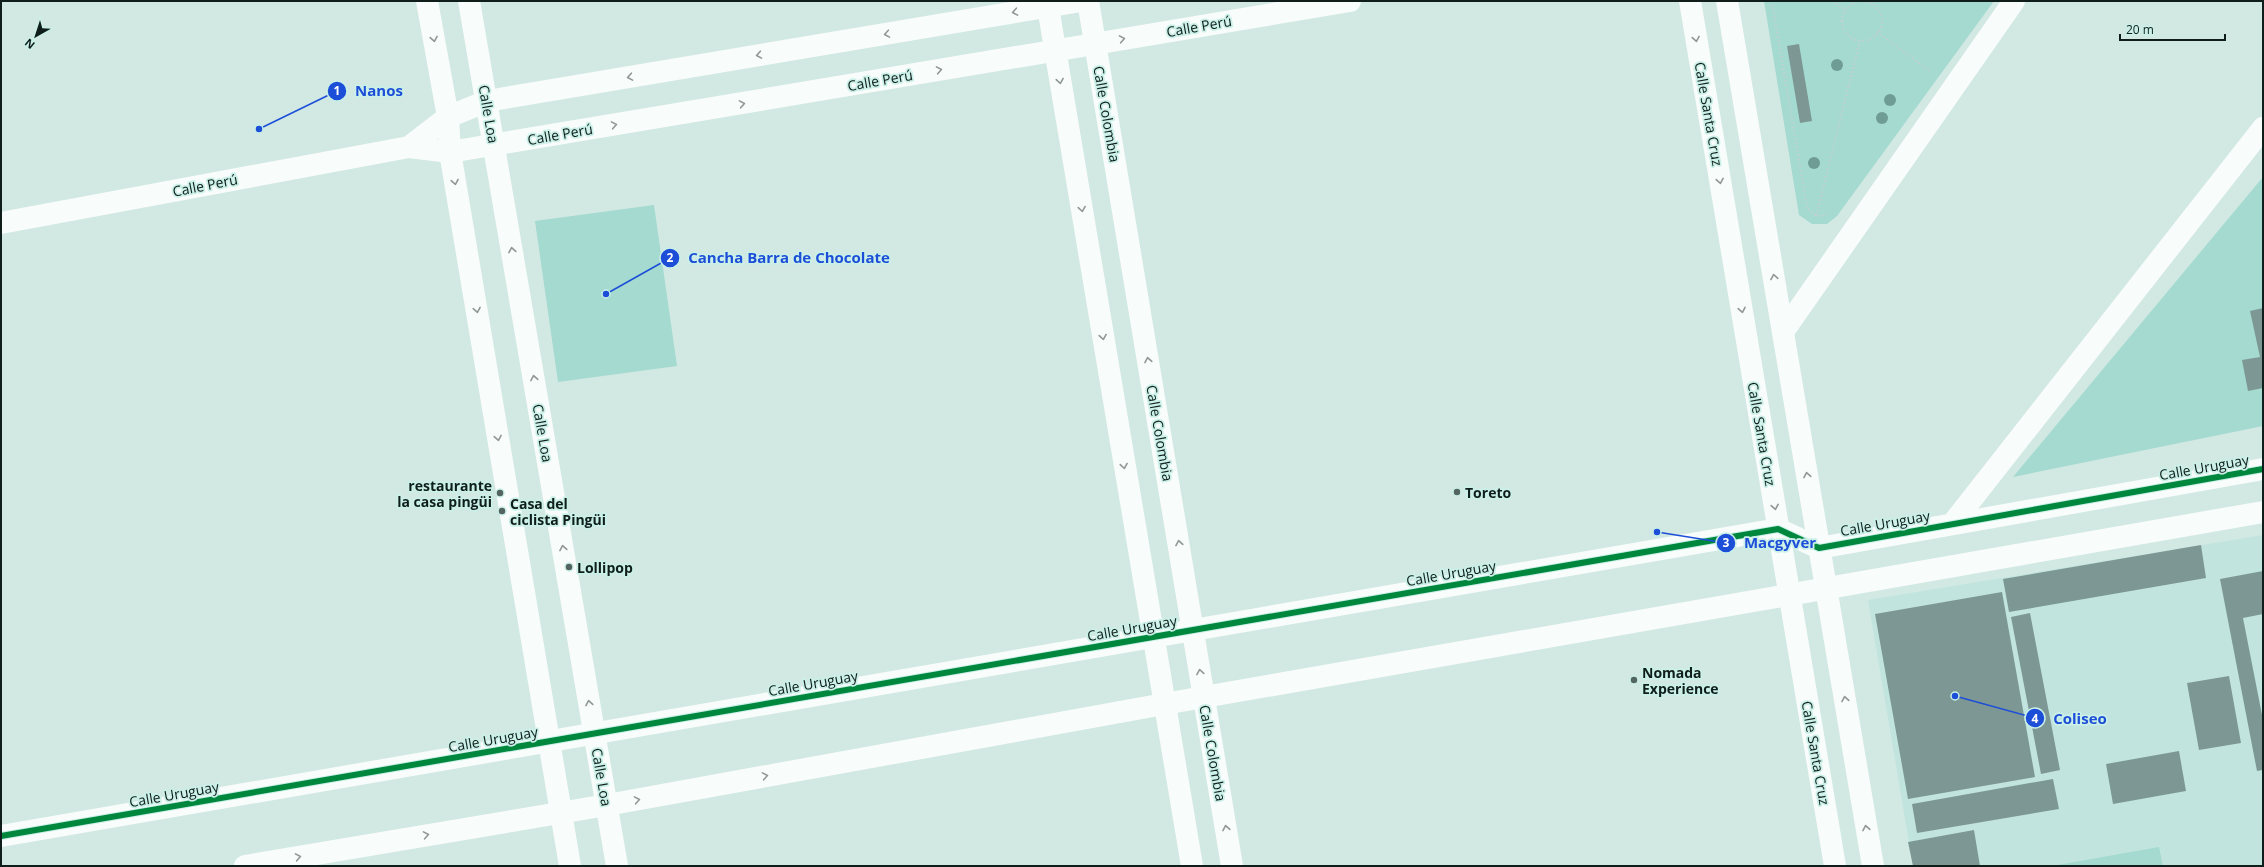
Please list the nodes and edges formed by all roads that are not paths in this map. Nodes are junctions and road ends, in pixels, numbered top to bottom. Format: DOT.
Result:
graph roads {
  1 [pos="427,1"];
  2 [pos="469,1"];
  3 [pos="1081,1"];
  4 [pos="1088,1"];
  5 [pos="1350,1"];
  6 [pos="1690,1"];
  7 [pos="1727,1"];
  8 [pos="2014,1"];
  9 [pos="1048,4"];
  10 [pos="1095,44"];
  11 [pos="1055,51"];
  12 [pos="487,101"];
  13 [pos="448,117"];
  14 [pos="2263,128"];
  15 [pos="494,145"];
  16 [pos="409,147"];
  17 [pos="450,152"];
  18 [pos="1,223"];
  19 [pos="1783,332"];
  20 [pos="2263,469"];
  21 [pos="2263,512"];
  22 [pos="1953,523"];
  23 [pos="1778,529"];
  24 [pos="1819,548"];
  25 [pos="1826,588"];
  26 [pos="1790,595"];
  27 [pos="1193,630"];
  28 [pos="1153,637"];
  29 [pos="1204,697"];
  30 [pos="1164,704"];
  31 [pos="594,733"];
  32 [pos="549,741"];
  33 [pos="607,805"];
  34 [pos="561,812"];
  35 [pos="1,836"];
  36 [pos="245,866"];
  37 [pos="570,866"];
  38 [pos="617,866"];
  39 [pos="1192,866"];
  40 [pos="1232,866"];
  41 [pos="1835,866"];
  42 [pos="1873,866"];
  1 -- 13 [label="street, one-way"];
  2 -- 12 [label="street, Calle Loa"];
  3 -- 9 [label="street, Calle Perú"];
  4 -- 10 [label="street, Calle Colombia"];
  10 -- 5 [label="street, Calle Perú, one-way"];
  6 -- 23 [label="street, Calle Santa Cruz, one-way"];
  19 -- 7 [label="street, one-way"];
  8 -- 19 [label="street"];
  9 -- 11 [label="street"];
  9 -- 12 [label="street, Calle Perú, one-way"];
  10 -- 11 [label="street, Calle Perú"];
  27 -- 10 [label="street, Calle Colombia, one-way"];
  15 -- 11 [label="street, Calle Perú, one-way"];
  11 -- 28 [label="street, one-way"];
  12 -- 13 [label="street, Calle Perú"];
  12 -- 15 [label="street, Calle Loa"];
  13 -- 16 [label="street, Calle Perú"];
  13 -- 17 [label="street"];
  14 -- 22 [label="street"];
  15 -- 17 [label="street, Calle Perú"];
  31 -- 15 [label="street, Calle Loa, one-way"];
  16 -- 17 [label="street, Calle Perú"];
  16 -- 18 [label="street, Calle Perú"];
  17 -- 32 [label="street, one-way"];
  24 -- 19 [label="street, one-way"];
  20 -- 22 [label="street, Calle Uruguay"];
  21 -- 25 [label="street"];
  22 -- 24 [label="street, Calle Uruguay"];
  23 -- 24 [label="street"];
  23 -- 26 [label="street, Calle Santa Cruz"];
  23 -- 27 [label="street, Calle Uruguay"];
  24 -- 25 [label="street"];
  25 -- 26 [label="street"];
  42 -- 25 [label="street, one-way"];
  26 -- 29 [label="street"];
  26 -- 41 [label="street, Calle Santa Cruz"];
  27 -- 28 [label="street, Calle Uruguay"];
  29 -- 27 [label="street, Calle Colombia, one-way"];
  28 -- 30 [label="street"];
  28 -- 31 [label="street, Calle Uruguay"];
  29 -- 30 [label="street"];
  40 -- 29 [label="street, Calle Colombia, one-way"];
  33 -- 30 [label="street, one-way"];
  30 -- 39 [label="street"];
  31 -- 32 [label="street, Calle Uruguay"];
  31 -- 33 [label="street, Calle Loa"];
  32 -- 34 [label="street"];
  32 -- 35 [label="street, Calle Uruguay"];
  33 -- 34 [label="street"];
  33 -- 38 [label="street, Calle Loa"];
  36 -- 34 [label="street, one-way"];
  34 -- 37 [label="street"];
}
